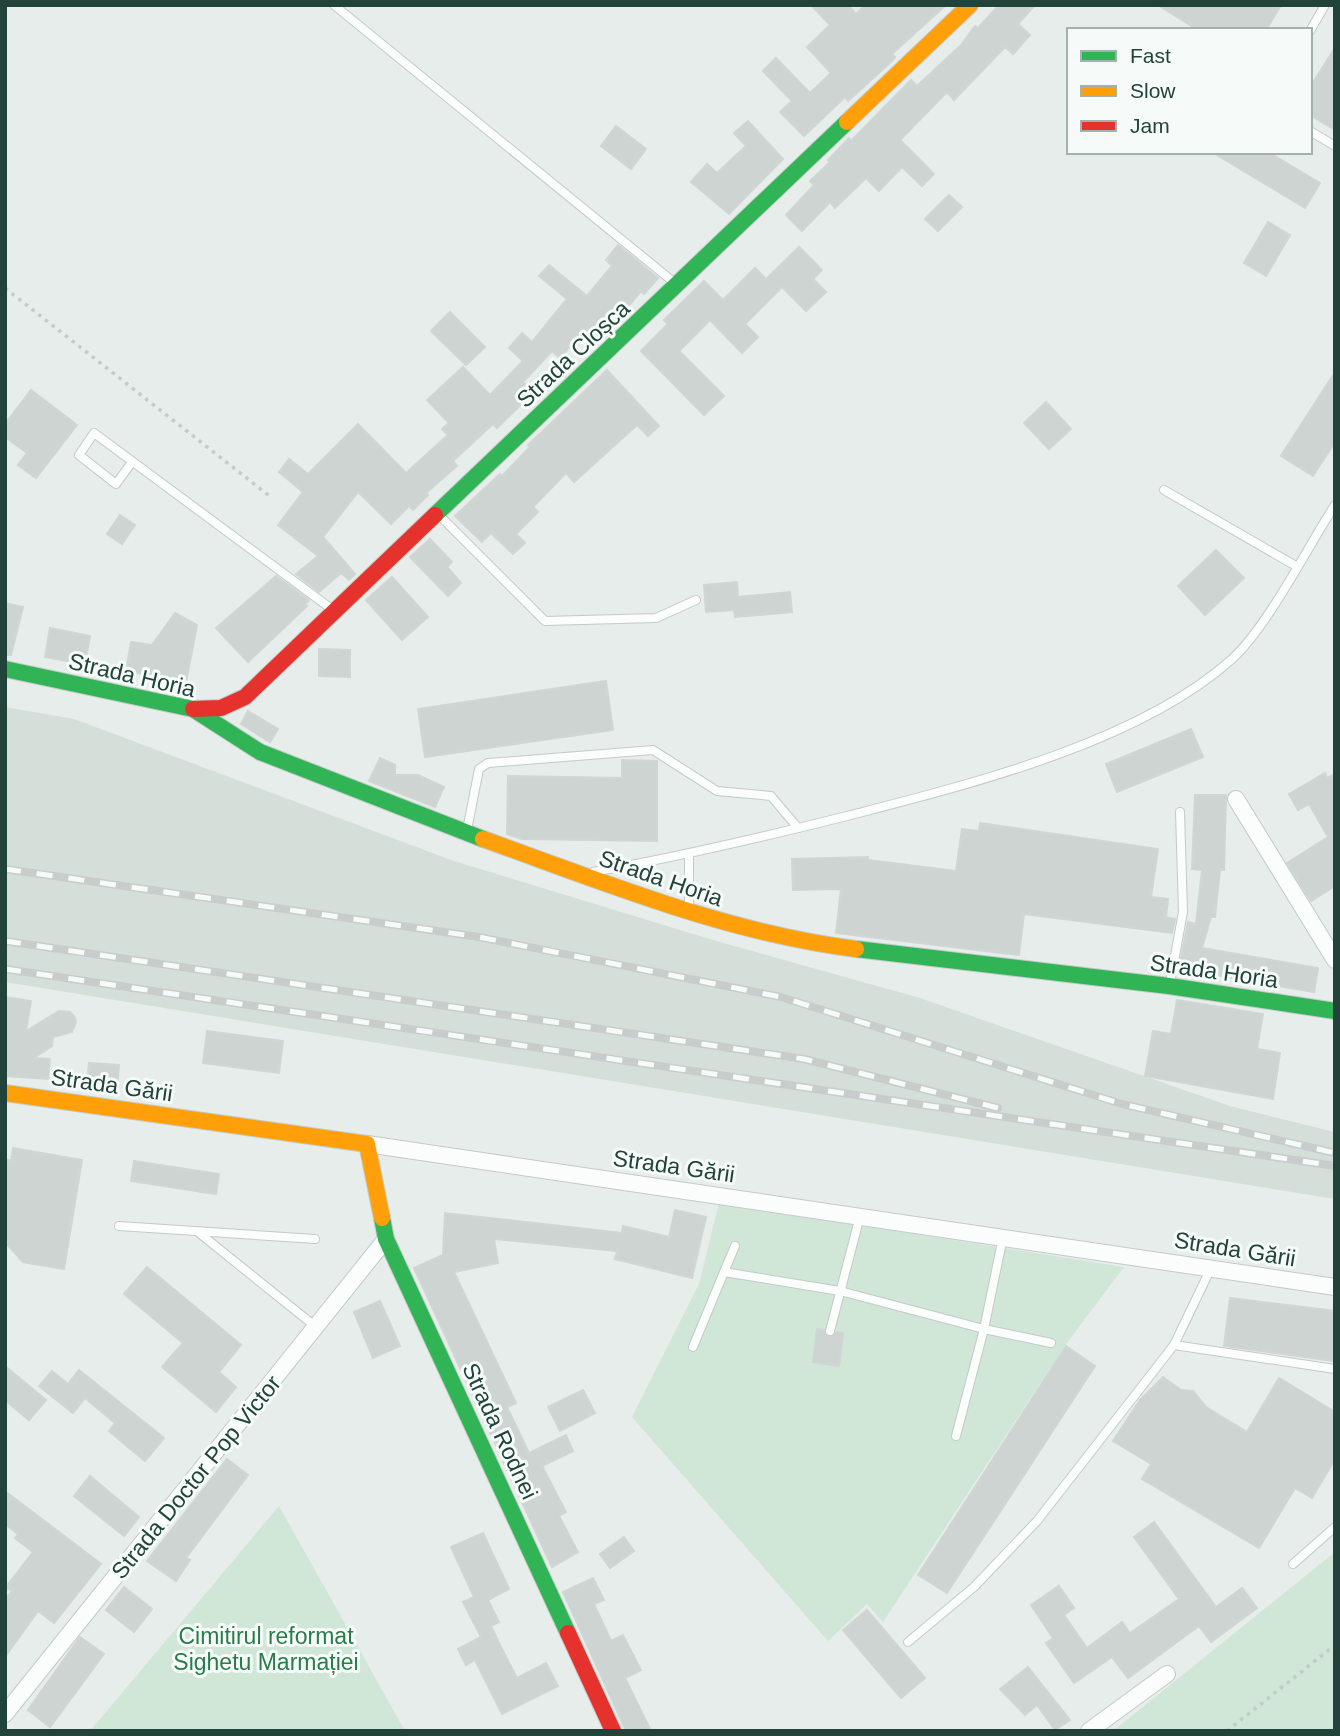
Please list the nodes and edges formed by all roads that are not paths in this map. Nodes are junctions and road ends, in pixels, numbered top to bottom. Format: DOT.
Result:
graph roads {
  1 [pos="334,5"];
  2 [pos="970,5"];
  3 [pos="1325,5"];
  4 [pos="1312,28"];
  5 [pos="1312,132"];
  6 [pos="1335,146"];
  7 [pos="678,286"];
  8 [pos="132,462"];
  9 [pos="1164,490"];
  10 [pos="1335,505"];
  11 [pos="438,514"];
  12 [pos="1296,566"];
  13 [pos="696,600"];
  14 [pos="335,612"];
  15 [pos="5,669"];
  16 [pos="192,709"];
  17 [pos="1236,799"];
  18 [pos="1180,812"];
  19 [pos="799,828"];
  20 [pos="466,833"];
  21 [pos="689,855"];
  22 [pos="580,874"];
  23 [pos="689,913"];
  24 [pos="1335,960"];
  25 [pos="1170,986"];
  26 [pos="1335,1012"];
  27 [pos="5,1093"];
  28 [pos="367,1144"];
  29 [pos="860,1216"];
  30 [pos="119,1226"];
  31 [pos="197,1231"];
  32 [pos="1003,1237"];
  33 [pos="315,1239"];
  34 [pos="386,1240"];
  35 [pos="735,1246"];
  36 [pos="1210,1268"];
  37 [pos="724,1272"];
  38 [pos="1335,1287"];
  39 [pos="841,1291"];
  40 [pos="316,1327"];
  41 [pos="984,1329"];
  42 [pos="830,1331"];
  43 [pos="1051,1343"];
  44 [pos="1174,1345"];
  45 [pos="693,1347"];
  46 [pos="1335,1369"];
  47 [pos="956,1436"];
  48 [pos="1335,1527"];
  49 [pos="1293,1563"];
  50 [pos="908,1643"];
  51 [pos="1167,1674"];
  52 [pos="5,1714"];
  53 [pos="613,1731"];
  54 [pos="1089,1731"];
  1 -- 7 [label="lane"];
  2 -- 7 [label="street, Strada Cloșca"];
  3 -- 4 [label="lane"];
  5 -- 6 [label="lane"];
  7 -- 11 [label="street, Strada Cloșca"];
  8 -- 8 [label="lane"];
  8 -- 14 [label="lane"];
  9 -- 12 [label="lane"];
  10 -- 12 [label="lane"];
  11 -- 13 [label="lane"];
  11 -- 14 [label="street, Strada Cloșca"];
  12 -- 19 [label="lane"];
  14 -- 16 [label="street, Strada Cloșca"];
  15 -- 16 [label="street, Strada Horia"];
  16 -- 20 [label="street, Strada Horia"];
  17 -- 24 [label="street"];
  18 -- 25 [label="lane"];
  19 -- 20 [label="lane"];
  19 -- 21 [label="lane"];
  20 -- 22 [label="street, Strada Horia"];
  21 -- 22 [label="lane"];
  21 -- 23 [label="lane"];
  22 -- 23 [label="street, Strada Horia"];
  23 -- 25 [label="street, Strada Horia"];
  25 -- 26 [label="street, Strada Horia"];
  27 -- 28 [label="street, Strada Gării"];
  28 -- 29 [label="street, Strada Gării"];
  28 -- 34 [label="street, Strada Rodnei"];
  29 -- 32 [label="street, Strada Gării"];
  29 -- 39 [label="lane"];
  30 -- 31 [label="lane"];
  31 -- 33 [label="lane"];
  31 -- 40 [label="lane"];
  32 -- 36 [label="street, Strada Gării"];
  32 -- 41 [label="lane"];
  34 -- 40 [label="street, Strada Doctor Pop Victor"];
  34 -- 53 [label="street, Strada Rodnei"];
  35 -- 37 [label="lane"];
  36 -- 38 [label="street, Strada Gării"];
  36 -- 44 [label="lane"];
  37 -- 39 [label="lane"];
  37 -- 45 [label="lane"];
  39 -- 41 [label="lane"];
  39 -- 42 [label="lane"];
  40 -- 52 [label="street, Strada Doctor Pop Victor"];
  41 -- 43 [label="lane"];
  41 -- 47 [label="lane"];
  44 -- 46 [label="lane"];
  44 -- 50 [label="lane"];
  48 -- 49 [label="lane"];
  51 -- 54 [label="street"];
}
